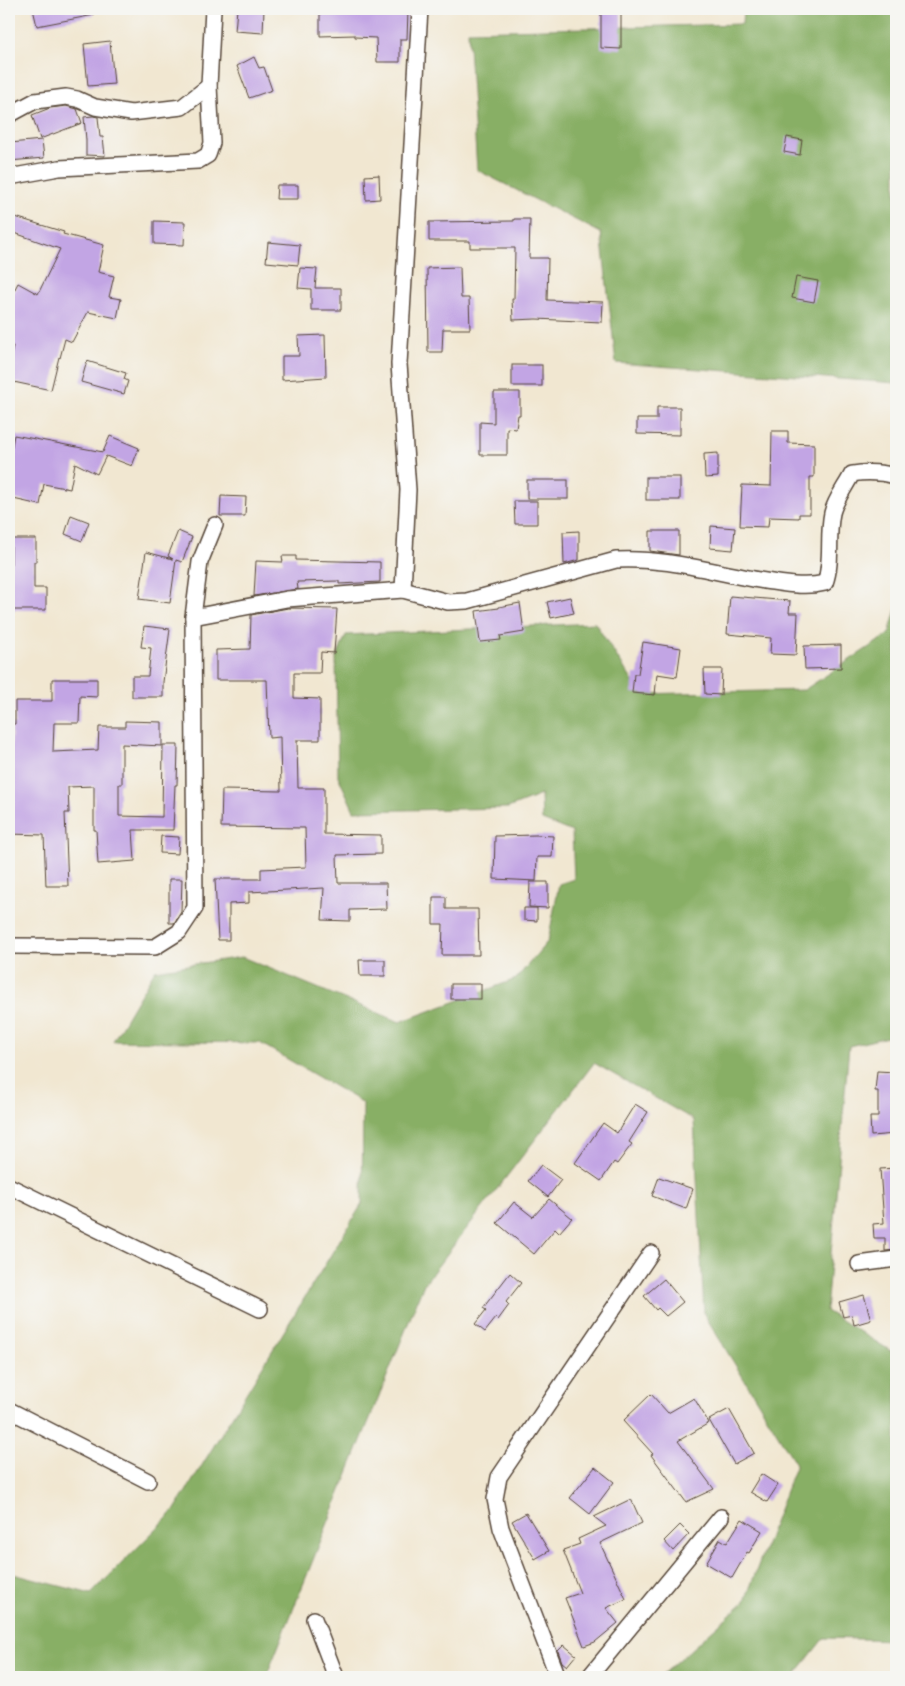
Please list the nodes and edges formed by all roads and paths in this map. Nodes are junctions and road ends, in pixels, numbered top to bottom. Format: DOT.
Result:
graph roads {
  1 [pos="213,9"];
  2 [pos="420,9"];
  3 [pos="209,86"];
  4 [pos="9,115"];
  5 [pos="9,177"];
  6 [pos="896,476"];
  7 [pos="215,525"];
  8 [pos="403,590"];
  9 [pos="193,617"];
  10 [pos="9,946"];
  11 [pos="9,1186"];
  12 [pos="651,1253"];
  13 [pos="896,1259"];
  14 [pos="859,1264"];
  15 [pos="260,1309"];
  16 [pos="9,1410"];
  17 [pos="148,1481"];
  18 [pos="721,1517"];
  19 [pos="314,1619"];
  20 [pos="336,1677"];
  21 [pos="558,1677"];
  22 [pos="589,1677"];
  1 -- 3 [label="street"];
  2 -- 8 [label="street"];
  3 -- 4 [label="street"];
  3 -- 5 [label="street"];
  6 -- 8 [label="street"];
  7 -- 9 [label="street"];
  8 -- 9 [label="street"];
  9 -- 10 [label="street"];
  11 -- 15 [label="street"];
  12 -- 21 [label="street"];
  13 -- 14 [label="street"];
  16 -- 17 [label="street"];
  18 -- 22 [label="street"];
  19 -- 20 [label="street"];
}
